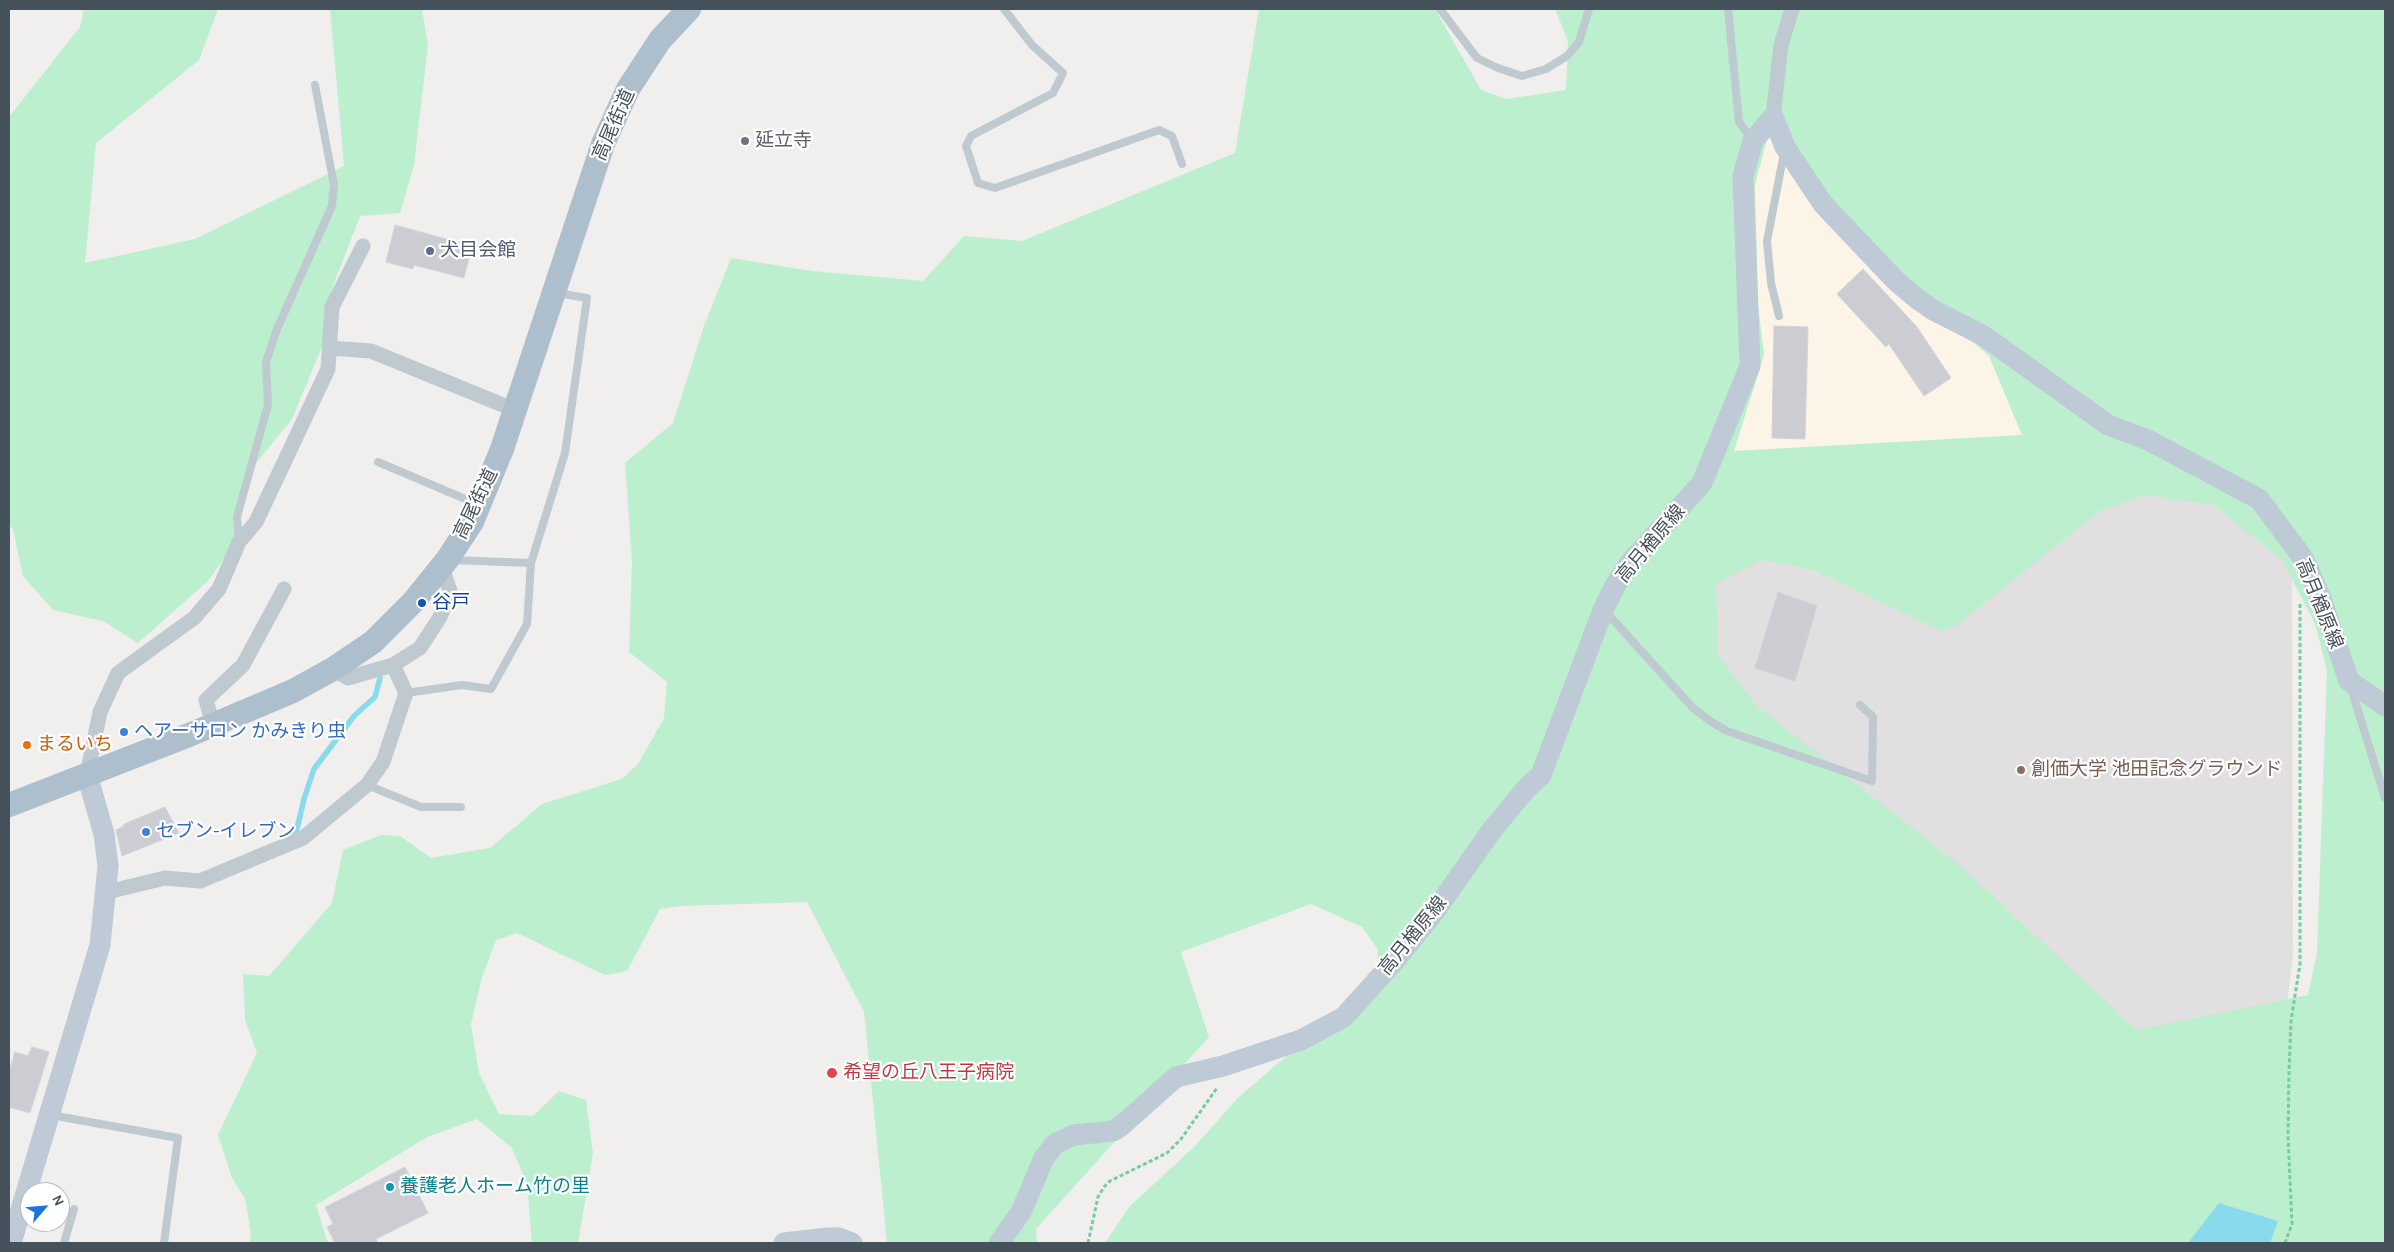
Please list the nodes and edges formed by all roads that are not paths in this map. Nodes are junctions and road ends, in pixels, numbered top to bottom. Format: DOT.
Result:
graph roads {
  1 [pos="689,9"];
  2 [pos="1004,9"];
  3 [pos="1440,9"];
  4 [pos="1589,9"];
  5 [pos="1728,9"];
  6 [pos="1792,9"];
  7 [pos="315,85"];
  8 [pos="1773,117"];
  9 [pos="1753,141"];
  10 [pos="1784,147"];
  11 [pos="1182,164"];
  12 [pos="363,246"];
  13 [pos="554,292"];
  14 [pos="1780,316"];
  15 [pos="330,348"];
  16 [pos="515,410"];
  17 [pos="378,462"];
  18 [pos="479,505"];
  19 [pos="239,542"];
  20 [pos="445,563"];
  21 [pos="531,563"];
  22 [pos="284,589"];
  23 [pos="1604,610"];
  24 [pos="393,665"];
  25 [pos="333,670"];
  26 [pos="2349,681"];
  27 [pos="406,692"];
  28 [pos="1860,705"];
  29 [pos="2385,706"];
  30 [pos="213,725"];
  31 [pos="87,775"];
  32 [pos="368,785"];
  33 [pos="2385,798"];
  34 [pos="9,805"];
  35 [pos="461,807"];
  36 [pos="107,892"];
  37 [pos="50,1115"];
  38 [pos="74,1209"];
  39 [pos="12,1233"];
  40 [pos="64,1243"];
  41 [pos="164,1243"];
  42 [pos="784,1243"];
  43 [pos="852,1243"];
  44 [pos="999,1243"];
  1 -- 13 [label="main road, 高尾街道"];
  2 -- 11 [label="lane"];
  3 -- 4 [label="lane"];
  5 -- 9 [label="lane"];
  6 -- 8 [label="street"];
  7 -- 19 [label="lane"];
  8 -- 9 [label="main road"];
  8 -- 10 [label="main road, 高月楢原線"];
  9 -- 23 [label="main road, 高月楢原線"];
  10 -- 14 [label="lane"];
  10 -- 26 [label="main road, 高月楢原線"];
  12 -- 15 [label="street"];
  13 -- 16 [label="main road, 高尾街道"];
  13 -- 21 [label="lane"];
  15 -- 16 [label="street"];
  15 -- 19 [label="street"];
  16 -- 18 [label="main road, 高尾街道"];
  17 -- 18 [label="lane"];
  18 -- 20 [label="main road, 高尾街道"];
  19 -- 31 [label="street"];
  20 -- 21 [label="lane"];
  20 -- 24 [label="street"];
  20 -- 25 [label="main road, 高尾街道"];
  21 -- 27 [label="lane"];
  22 -- 30 [label="street"];
  23 -- 28 [label="lane"];
  23 -- 44 [label="main road, 高月楢原線"];
  24 -- 25 [label="street"];
  24 -- 27 [label="street"];
  25 -- 30 [label="main road, 高尾街道"];
  26 -- 29 [label="main road"];
  26 -- 33 [label="lane"];
  27 -- 32 [label="street"];
  30 -- 31 [label="main road, 高尾街道"];
  31 -- 34 [label="main road, 高尾街道"];
  31 -- 36 [label="main road"];
  32 -- 35 [label="lane"];
  32 -- 36 [label="street"];
  36 -- 37 [label="main road"];
  37 -- 39 [label="main road"];
  37 -- 41 [label="lane"];
  38 -- 40 [label="lane"];
  42 -- 43 [label="main road"];
}
